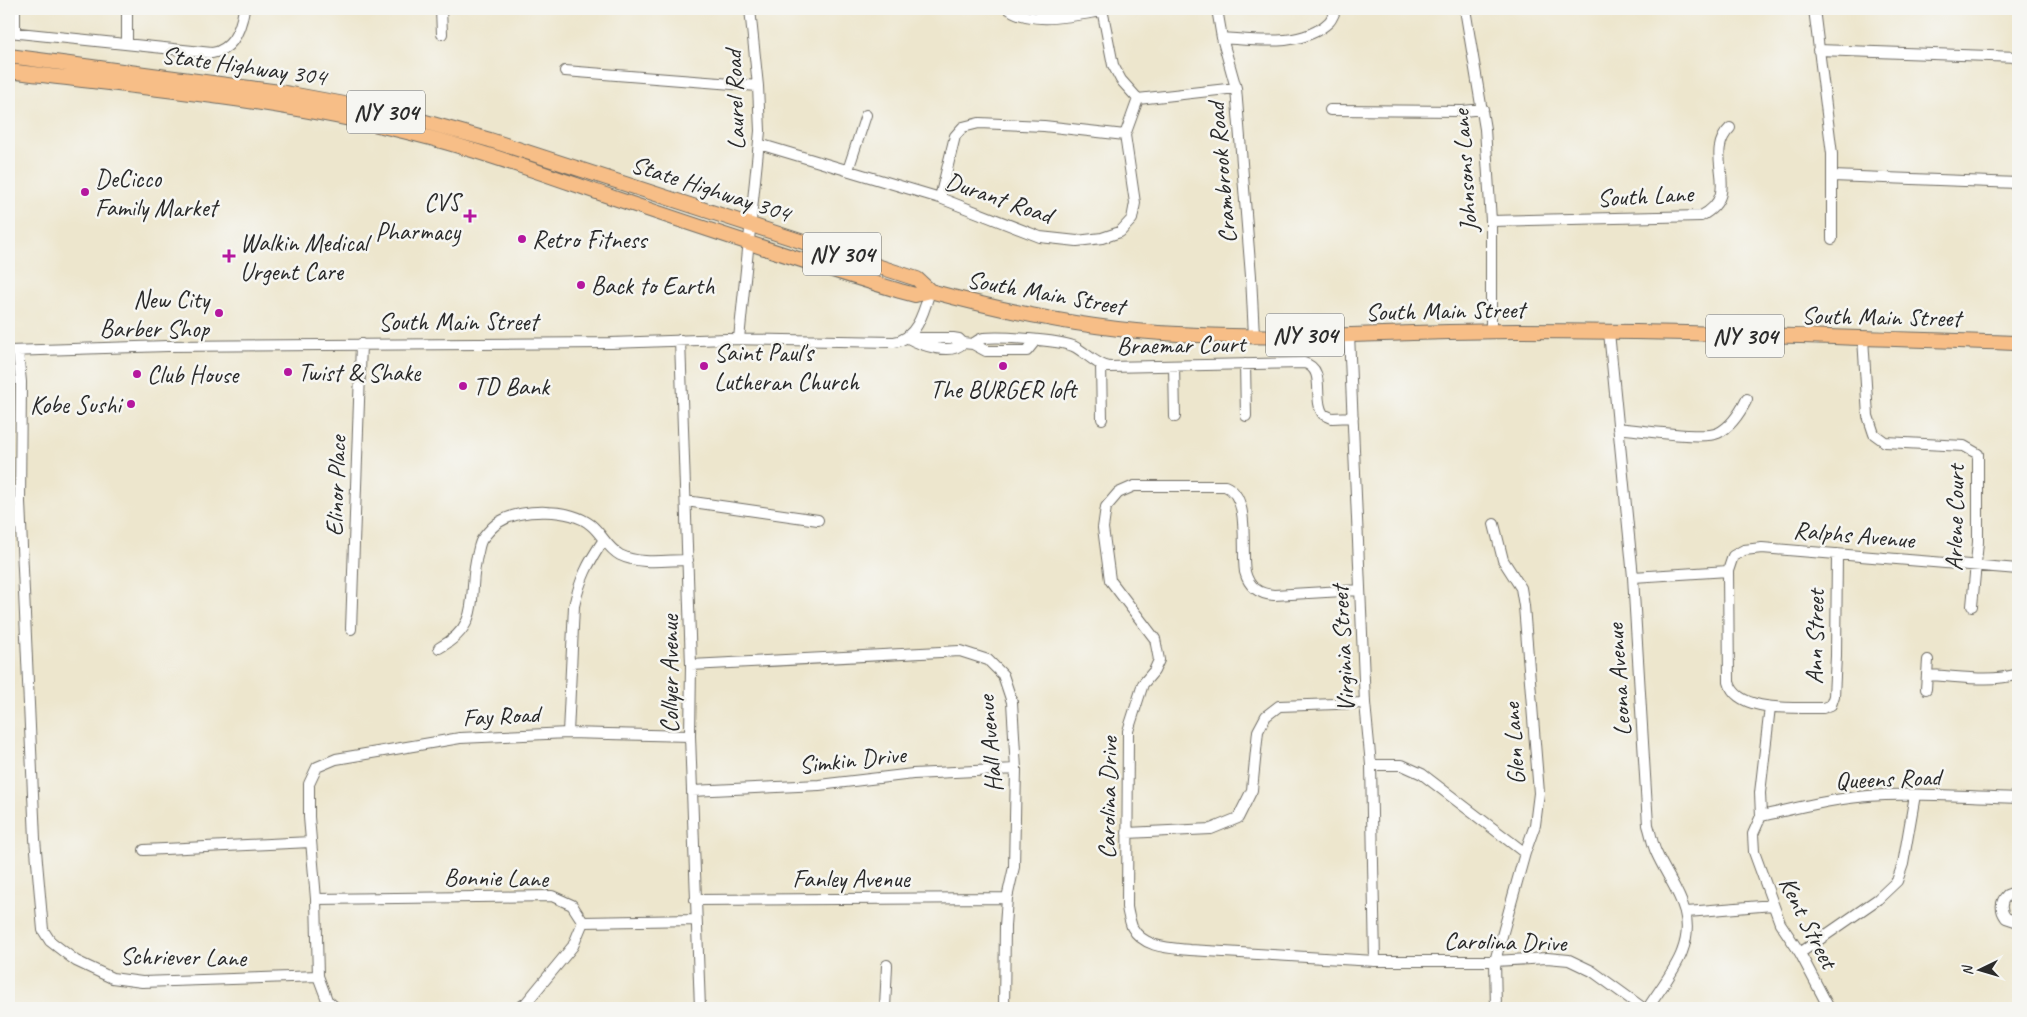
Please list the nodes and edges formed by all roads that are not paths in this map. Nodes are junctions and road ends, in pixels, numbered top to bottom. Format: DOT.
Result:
graph roads {
  1 [pos="14,9"];
  2 [pos="127,9"];
  3 [pos="244,9"];
  4 [pos="441,9"];
  5 [pos="750,9"];
  6 [pos="1009,9"];
  7 [pos="1217,9"];
  8 [pos="1336,9"];
  9 [pos="1466,9"];
  10 [pos="1814,9"];
  11 [pos="1102,10"];
  12 [pos="12,32"];
  13 [pos="442,34"];
  14 [pos="1222,38"];
  15 [pos="127,44"];
  16 [pos="1818,50"];
  17 [pos="9,56"];
  18 [pos="2018,57"];
  19 [pos="9,71"];
  20 [pos="565,72"];
  21 [pos="758,86"];
  22 [pos="1236,88"];
  23 [pos="1138,99"];
  24 [pos="1483,109"];
  25 [pos="1330,110"];
  26 [pos="866,115"];
  27 [pos="1730,128"];
  28 [pos="1124,135"];
  29 [pos="759,144"];
  30 [pos="848,170"];
  31 [pos="1832,176"];
  32 [pos="2018,183"];
  33 [pos="940,198"];
  34 [pos="1491,221"];
  35 [pos="750,224"];
  36 [pos="1832,239"];
  37 [pos="748,243"];
  38 [pos="930,291"];
  39 [pos="1491,331"];
  40 [pos="1609,332"];
  41 [pos="1349,334"];
  42 [pos="1254,336"];
  43 [pos="907,338"];
  44 [pos="1863,338"];
  45 [pos="739,339"];
  46 [pos="680,340"];
  47 [pos="1036,341"];
  48 [pos="2018,342"];
  49 [pos="361,344"];
  50 [pos="13,351"];
  51 [pos="1245,364"];
  52 [pos="1101,365"];
  53 [pos="1174,366"];
  54 [pos="1747,399"];
  55 [pos="1246,416"];
  56 [pos="1175,417"];
  57 [pos="1353,417"];
  58 [pos="1102,419"];
  59 [pos="1618,428"];
  60 [pos="686,501"];
  61 [pos="818,520"];
  62 [pos="1494,524"];
  63 [pos="604,541"];
  64 [pos="1836,554"];
  65 [pos="688,560"];
  66 [pos="1976,566"];
  67 [pos="2018,569"];
  68 [pos="1728,571"];
  69 [pos="1633,577"];
  70 [pos="1360,590"];
  71 [pos="1972,606"];
  72 [pos="351,629"];
  73 [pos="439,648"];
  74 [pos="1928,660"];
  75 [pos="691,666"];
  76 [pos="2018,674"];
  77 [pos="1927,675"];
  78 [pos="1926,689"];
  79 [pos="1365,704"];
  80 [pos="1770,707"];
  81 [pos="568,733"];
  82 [pos="690,736"];
  83 [pos="1371,766"];
  84 [pos="1016,769"];
  85 [pos="692,791"];
  86 [pos="1915,795"];
  87 [pos="2018,798"];
  88 [pos="1761,816"];
  89 [pos="1128,833"];
  90 [pos="311,842"];
  91 [pos="144,850"];
  92 [pos="1525,853"];
  93 [pos="2018,891"];
  94 [pos="1007,898"];
  95 [pos="316,900"];
  96 [pos="695,900"];
  97 [pos="1773,905"];
  98 [pos="1687,912"];
  99 [pos="696,920"];
  100 [pos="583,922"];
  101 [pos="2018,922"];
  102 [pos="1800,953"];
  103 [pos="1495,961"];
  104 [pos="1375,962"];
  105 [pos="887,965"];
  106 [pos="318,976"];
  107 [pos="336,1008"];
  108 [pos="519,1008"];
  109 [pos="700,1008"];
  110 [pos="885,1008"];
  111 [pos="1004,1008"];
  112 [pos="1496,1008"];
  113 [pos="1643,1008"];
  114 [pos="1648,1008"];
  115 [pos="1829,1008"];
  1 -- 12 [label="street"];
  2 -- 15 [label="street"];
  3 -- 15 [label="street"];
  4 -- 13 [label="street"];
  5 -- 21 [label="street, Laurel Road"];
  6 -- 11 [label="street"];
  7 -- 14 [label="street, Crambrook Road"];
  8 -- 14 [label="street"];
  9 -- 24 [label="street, Johnsons Lane"];
  10 -- 16 [label="street"];
  11 -- 23 [label="street"];
  12 -- 15 [label="street"];
  14 -- 22 [label="street, Crambrook Road"];
  16 -- 18 [label="street"];
  16 -- 31 [label="street"];
  17 -- 35 [label="main road, State Highway 304 / NY 304"];
  19 -- 37 [label="main road, State Highway 304 / NY 304"];
  20 -- 21 [label="street"];
  21 -- 29 [label="street, Laurel Road"];
  22 -- 23 [label="street"];
  22 -- 42 [label="street, Crambrook Road"];
  23 -- 28 [label="street"];
  24 -- 25 [label="street"];
  24 -- 34 [label="street, Johnsons Lane"];
  26 -- 30 [label="street"];
  27 -- 34 [label="street, South Lane"];
  28 -- 33 [label="street"];
  28 -- 33 [label="street, Durant Road"];
  29 -- 30 [label="street, Durant Road"];
  29 -- 35 [label="street, Laurel Road"];
  30 -- 33 [label="street, Durant Road"];
  31 -- 32 [label="street"];
  31 -- 36 [label="street"];
  34 -- 39 [label="street, Johnsons Lane"];
  35 -- 37 [label="street, Laurel Road"];
  35 -- 38 [label="main road, State Highway 304 / NY 304"];
  37 -- 38 [label="main road, State Highway 304 / NY 304"];
  37 -- 45 [label="street, Laurel Road"];
  38 -- 42 [label="main road, South Main Street / NY 304"];
  38 -- 43 [label="street, South Main Street"];
  39 -- 40 [label="main road, South Main Street / NY 304"];
  39 -- 41 [label="main road, South Main Street / NY 304"];
  40 -- 44 [label="main road, South Main Street / NY 304"];
  40 -- 59 [label="street, Leona Avenue"];
  41 -- 42 [label="main road, South Main Street / NY 304"];
  41 -- 57 [label="street, Virginia Street"];
  43 -- 45 [label="street, South Main Street"];
  43 -- 47 [label="street, South Main Street"];
  44 -- 48 [label="main road, South Main Street / NY 304"];
  44 -- 66 [label="street, Arlene Court"];
  45 -- 46 [label="street, South Main Street"];
  46 -- 49 [label="street, South Main Street"];
  46 -- 60 [label="street, Collyer Avenue"];
  47 -- 52 [label="street, Braemar Court"];
  49 -- 50 [label="street, South Main Street"];
  49 -- 72 [label="street, Elinor Place"];
  50 -- 106 [label="street, Schriever Lane"];
  51 -- 53 [label="street, Braemar Court"];
  51 -- 55 [label="street"];
  51 -- 57 [label="street, Braemar Court"];
  52 -- 53 [label="street, Braemar Court"];
  52 -- 58 [label="street"];
  53 -- 56 [label="street"];
  54 -- 59 [label="street"];
  57 -- 70 [label="street, Virginia Street"];
  59 -- 69 [label="street, Leona Avenue"];
  60 -- 61 [label="street"];
  60 -- 65 [label="street, Collyer Avenue"];
  62 -- 92 [label="street, Glen Lane"];
  63 -- 65 [label="street"];
  63 -- 73 [label="street"];
  63 -- 81 [label="street"];
  64 -- 66 [label="street, Ralphs Avenue"];
  64 -- 68 [label="street, Ralphs Avenue"];
  64 -- 80 [label="street, Ann Street"];
  65 -- 75 [label="street, Collyer Avenue"];
  66 -- 67 [label="street, Ralphs Avenue"];
  66 -- 71 [label="street, Arlene Court"];
  68 -- 69 [label="street"];
  68 -- 80 [label="street, Ann Street"];
  69 -- 98 [label="street, Leona Avenue"];
  70 -- 79 [label="street, Virginia Street"];
  70 -- 89 [label="street, Carolina Drive"];
  74 -- 77 [label="street"];
  75 -- 82 [label="street, Collyer Avenue"];
  75 -- 84 [label="street, Hall Avenue"];
  76 -- 77 [label="street"];
  77 -- 78 [label="street"];
  79 -- 83 [label="street, Virginia Street"];
  79 -- 89 [label="street"];
  80 -- 88 [label="street, Kent Street"];
  81 -- 82 [label="street, Fay Road"];
  81 -- 90 [label="street, Fay Road"];
  82 -- 85 [label="street, Collyer Avenue"];
  83 -- 92 [label="street"];
  83 -- 104 [label="street, Virginia Street"];
  84 -- 85 [label="street, Simkin Drive"];
  84 -- 94 [label="street, Hall Avenue"];
  85 -- 96 [label="street, Collyer Avenue"];
  86 -- 87 [label="street, Queens Road"];
  86 -- 88 [label="street, Queens Road"];
  86 -- 102 [label="street"];
  88 -- 97 [label="street, Kent Street"];
  89 -- 104 [label="street, Carolina Drive"];
  90 -- 91 [label="street"];
  90 -- 95 [label="street"];
  92 -- 103 [label="street, Glen Lane"];
  93 -- 101 [label="street"];
  94 -- 96 [label="street, Fanley Avenue"];
  94 -- 111 [label="street, Hall Avenue"];
  95 -- 100 [label="street, Bonnie Lane"];
  95 -- 106 [label="street"];
  96 -- 99 [label="street, Collyer Avenue"];
  97 -- 98 [label="street"];
  97 -- 102 [label="street, Kent Street"];
  98 -- 114 [label="street, Leona Avenue"];
  99 -- 100 [label="street"];
  99 -- 109 [label="street, Collyer Avenue"];
  100 -- 108 [label="street"];
  102 -- 115 [label="street, Kent Street"];
  103 -- 104 [label="street, Carolina Drive"];
  103 -- 112 [label="street, Glen Lane"];
  103 -- 113 [label="street, Carolina Drive"];
  105 -- 110 [label="street"];
  106 -- 107 [label="street"];
}
